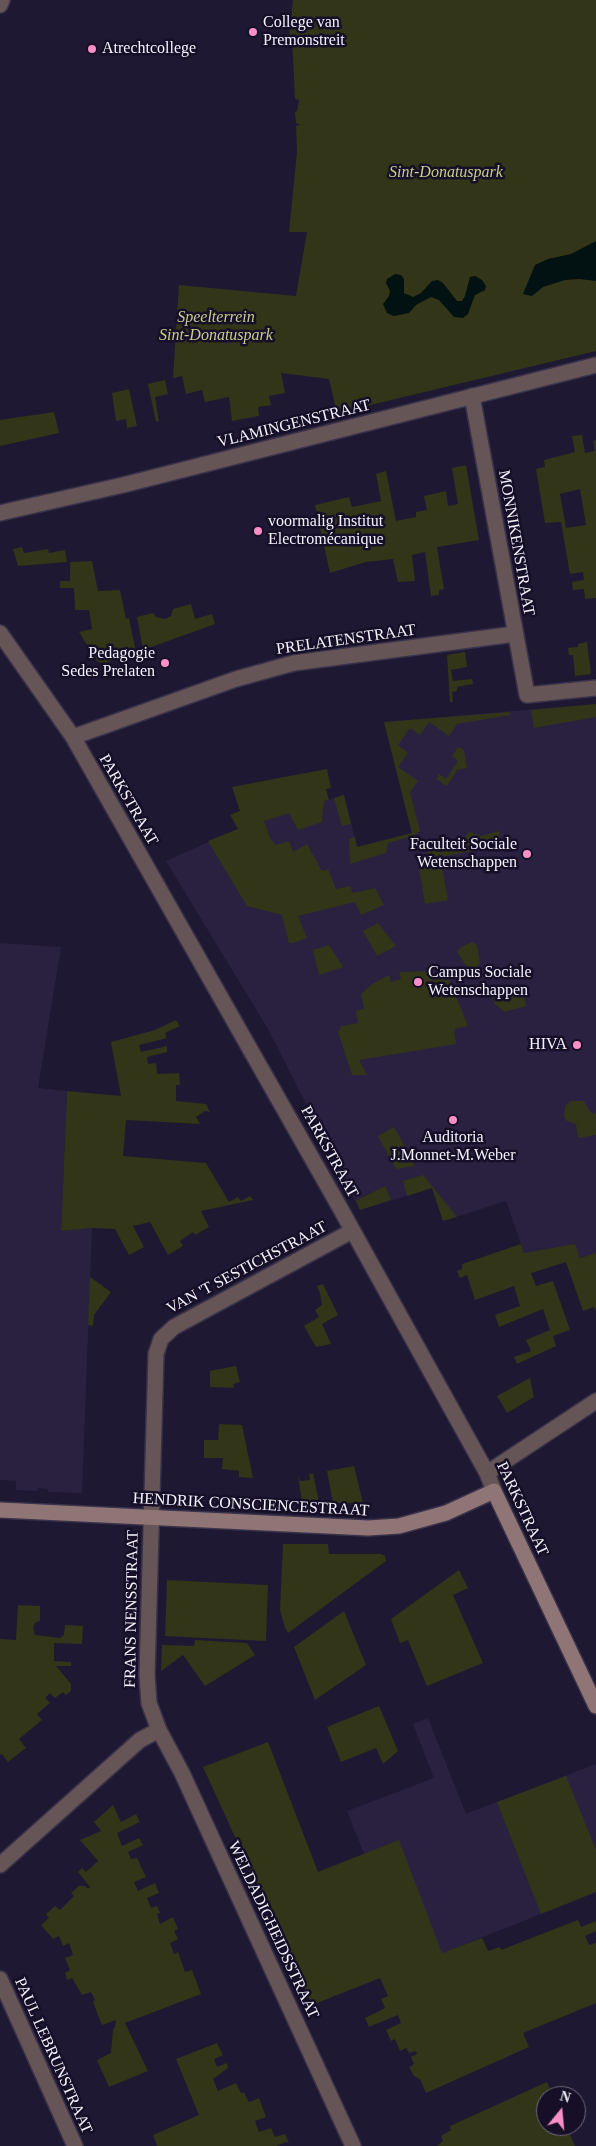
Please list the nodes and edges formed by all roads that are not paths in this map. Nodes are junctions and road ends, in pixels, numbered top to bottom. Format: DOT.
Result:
graph roads {
  1 [pos="2,0"];
  2 [pos="0,5"];
  3 [pos="596,365"];
  4 [pos="472,396"];
  5 [pos="0,513"];
  6 [pos="0,633"];
  7 [pos="515,634"];
  8 [pos="596,688"];
  9 [pos="73,737"];
  10 [pos="352,1231"];
  11 [pos="596,1401"];
  12 [pos="487,1473"];
  13 [pos="494,1491"];
  14 [pos="0,1510"];
  15 [pos="152,1518"];
  16 [pos="596,1706"];
  17 [pos="158,1730"];
  18 [pos="0,1865"];
  19 [pos="0,1979"];
  20 [pos="75,2146"];
  21 [pos="353,2146"];
  1 -- 2 [label="street"];
  3 -- 4 [label="street, VLAMINGENSTRAAT"];
  4 -- 5 [label="street, VLAMINGENSTRAAT"];
  4 -- 7 [label="street, MONNIKENSTRAAT"];
  6 -- 9 [label="street, PARKSTRAAT"];
  7 -- 8 [label="street, MONNIKENSTRAAT"];
  7 -- 9 [label="street, PRELATENSTRAAT"];
  9 -- 10 [label="street, PARKSTRAAT"];
  10 -- 12 [label="street, PARKSTRAAT"];
  10 -- 15 [label="street, VAN 'T SESTICHSTRAAT"];
  11 -- 12 [label="street"];
  12 -- 13 [label="street, PARKSTRAAT"];
  13 -- 15 [label="street, HENDRIK CONSCIENCESTRAAT"];
  13 -- 16 [label="street, PARKSTRAAT"];
  14 -- 15 [label="street, HENDRIK CONSCIENCESTRAAT"];
  15 -- 17 [label="street, FRANS NENSSTRAAT"];
  17 -- 18 [label="street"];
  17 -- 21 [label="street, WELDADIGHEIDSSTRAAT"];
  19 -- 20 [label="street, PAUL LEBRUNSTRAAT"];
}
